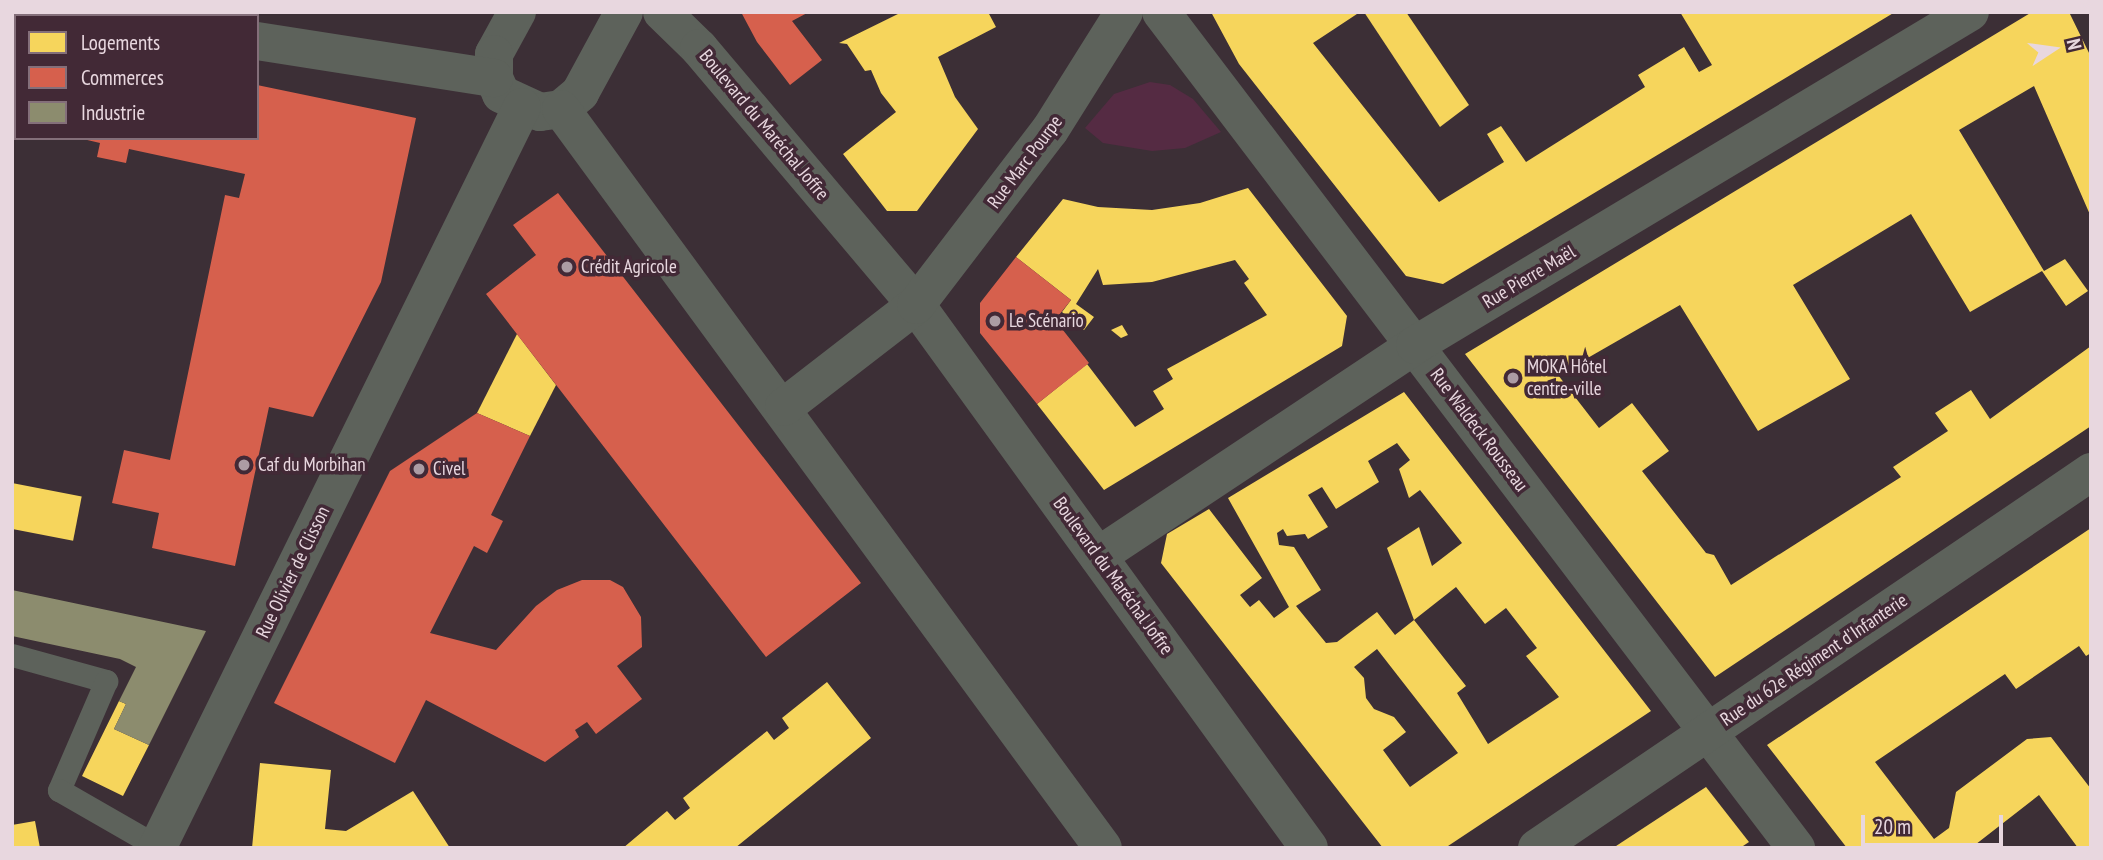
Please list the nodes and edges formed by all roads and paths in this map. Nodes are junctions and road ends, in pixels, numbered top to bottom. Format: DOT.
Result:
graph roads {
  1 [pos="517,12"];
  2 [pos="624,12"];
  3 [pos="662,12"];
  4 [pos="1124,12"];
  5 [pos="1161,12"];
  6 [pos="1970,12"];
  7 [pos="259,41"];
  8 [pos="494,78"];
  9 [pos="522,107"];
  10 [pos="561,109"];
  11 [pos="916,305"];
  12 [pos="1415,345"];
  13 [pos="783,407"];
  14 [pos="2091,472"];
  15 [pos="1098,556"];
  16 [pos="12,655"];
  17 [pos="1708,732"];
  18 [pos="157,847"];
  19 [pos="1103,848"];
  20 [pos="1310,848"];
  21 [pos="1538,848"];
  22 [pos="1796,848"];
  1 -- 8 [label="street"];
  2 -- 10 [label="street"];
  3 -- 11 [label="street, Boulevard du Maréchal Joffre"];
  4 -- 11 [label="street, Rue Marc Pourpe"];
  5 -- 12 [label="street, Rue Waldeck Rousseau"];
  6 -- 12 [label="street, Rue Pierre Maël"];
  7 -- 8 [label="street"];
  8 -- 9 [label="street"];
  9 -- 10 [label="street"];
  9 -- 18 [label="street, Rue Olivier de Clisson"];
  10 -- 13 [label="street"];
  11 -- 13 [label="street"];
  11 -- 15 [label="street, Boulevard du Maréchal Joffre"];
  12 -- 15 [label="street, Rue Pierre Maël"];
  12 -- 17 [label="street, Rue Waldeck Rousseau"];
  13 -- 19 [label="street"];
  14 -- 17 [label="street, Rue du 62e Régiment d'Infanterie"];
  15 -- 20 [label="street, Boulevard du Maréchal Joffre"];
  16 -- 18 [label="lane"];
  17 -- 21 [label="street, Rue du 62e Régiment d'Infanterie"];
  17 -- 22 [label="street, Rue Waldeck Rousseau"];
}
